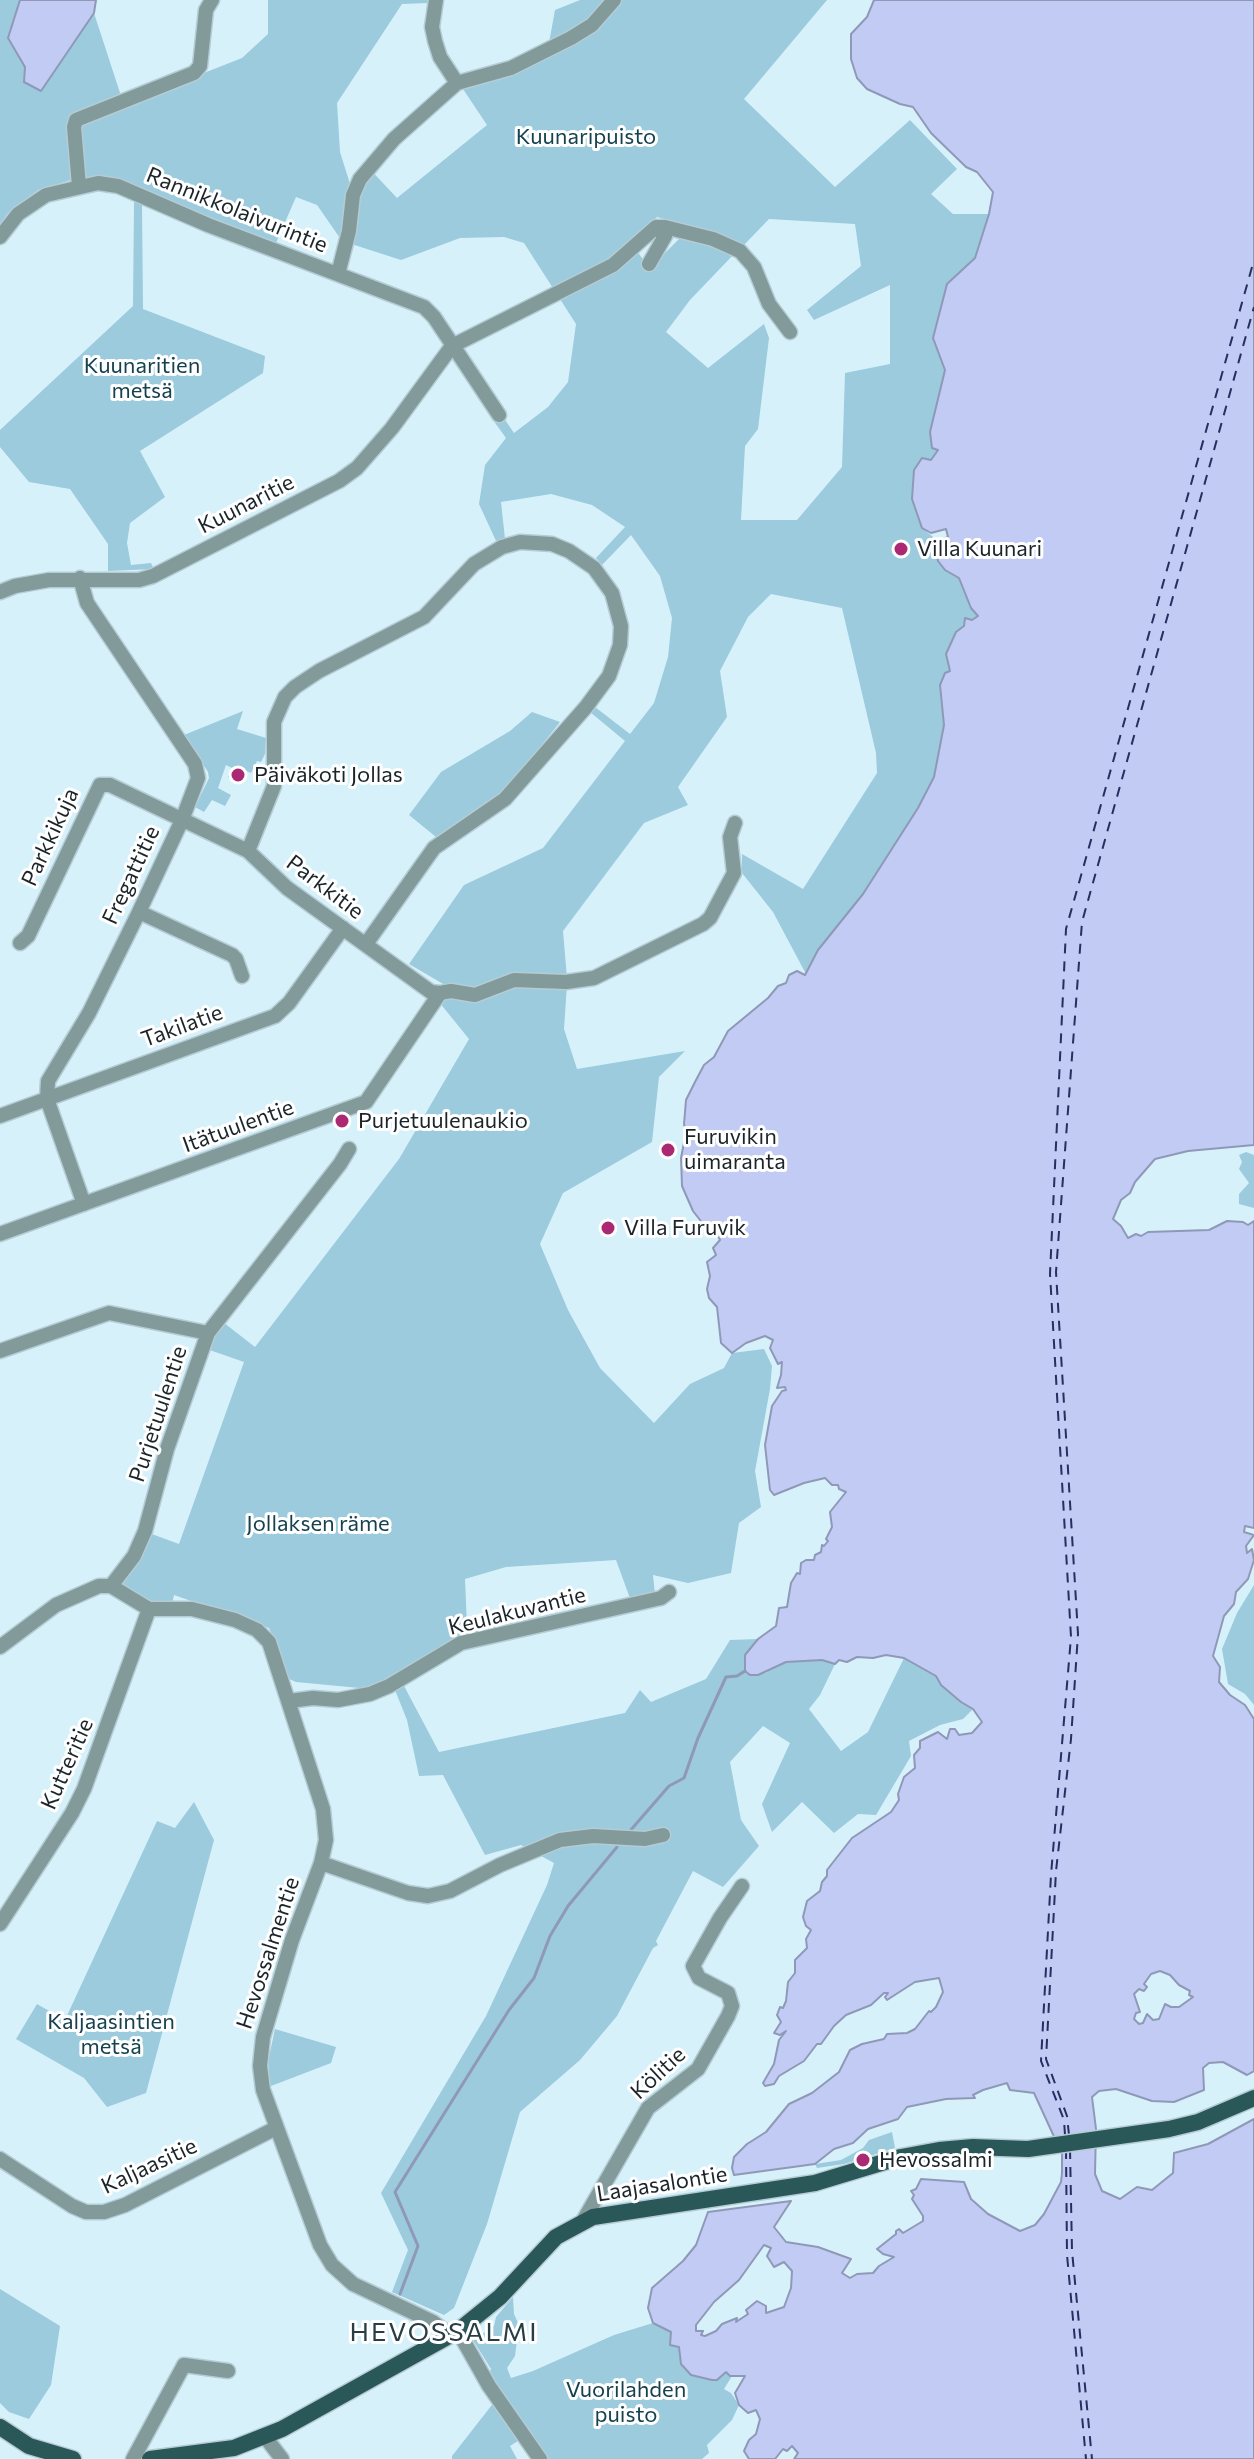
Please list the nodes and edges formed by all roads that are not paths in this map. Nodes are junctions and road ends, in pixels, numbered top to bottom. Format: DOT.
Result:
graph roads {
  1 [pos="212,0"];
  2 [pos="436,0"];
  3 [pos="614,0"];
  4 [pos="457,83"];
  5 [pos="79,186"];
  6 [pos="656,227"];
  7 [pos="0,237"];
  8 [pos="649,264"];
  9 [pos="338,274"];
  10 [pos="790,332"];
  11 [pos="452,346"];
  12 [pos="499,415"];
  13 [pos="80,578"];
  14 [pos="0,592"];
  15 [pos="182,820"];
  16 [pos="735,823"];
  17 [pos="248,851"];
  18 [pos="139,912"];
  19 [pos="343,928"];
  20 [pos="20,943"];
  21 [pos="366,944"];
  22 [pos="242,976"];
  23 [pos="440,993"];
  24 [pos="47,1099"];
  25 [pos="0,1116"];
  26 [pos="349,1149"];
  27 [pos="84,1204"];
  28 [pos="0,1234"];
  29 [pos="208,1333"];
  30 [pos="0,1351"];
  31 [pos="111,1586"];
  32 [pos="669,1592"];
  33 [pos="149,1609"];
  34 [pos="0,1647"];
  35 [pos="289,1701"];
  36 [pos="663,1835"];
  37 [pos="321,1863"];
  38 [pos="742,1886"];
  39 [pos="0,1924"];
  40 [pos="1254,2098"];
  41 [pos="276,2128"];
  42 [pos="0,2159"];
  43 [pos="583,2221"];
  44 [pos="454,2333"];
  45 [pos="228,2371"];
  46 [pos="0,2427"];
  47 [pos="266,2438"];
  48 [pos="234,2454"];
  49 [pos="71,2459"];
  50 [pos="133,2459"];
  51 [pos="150,2459"];
  52 [pos="282,2459"];
  53 [pos="540,2459"];
  1 -- 5 [label="street"];
  2 -- 4 [label="street"];
  3 -- 4 [label="street"];
  4 -- 9 [label="street"];
  5 -- 7 [label="street, Rannikkolaivurintie"];
  5 -- 9 [label="street, Rannikkolaivurintie"];
  6 -- 8 [label="street"];
  6 -- 10 [label="street"];
  6 -- 11 [label="street"];
  9 -- 11 [label="street, Rannikkolaivurintie"];
  11 -- 12 [label="street, Rannikkolaivurintie"];
  11 -- 13 [label="street, Kuunaritie"];
  13 -- 14 [label="street, Kuunaritie"];
  13 -- 15 [label="street, Fregattitie"];
  15 -- 17 [label="street, Parkkitie"];
  15 -- 18 [label="street, Fregattitie"];
  15 -- 20 [label="street, Parkkikuja"];
  16 -- 23 [label="street"];
  17 -- 19 [label="street, Parkkitie"];
  17 -- 21 [label="street"];
  18 -- 22 [label="street"];
  18 -- 24 [label="street, Fregattitie"];
  19 -- 21 [label="street, Parkkitie"];
  19 -- 24 [label="street, Takilatie"];
  21 -- 23 [label="street, Parkkitie"];
  23 -- 27 [label="street, Itätuulentie"];
  24 -- 25 [label="street, Takilatie"];
  24 -- 27 [label="street"];
  26 -- 29 [label="street, Purjetuulentie"];
  27 -- 28 [label="street, Itätuulentie"];
  29 -- 30 [label="street"];
  29 -- 31 [label="street, Purjetuulentie"];
  31 -- 33 [label="street"];
  31 -- 34 [label="street"];
  32 -- 35 [label="street, Keulakuvantie"];
  33 -- 35 [label="street, Hevossalmentie"];
  33 -- 39 [label="street, Kutteritie"];
  35 -- 37 [label="street, Hevossalmentie"];
  36 -- 37 [label="street"];
  37 -- 41 [label="street, Hevossalmentie"];
  38 -- 43 [label="street, Kölitie"];
  40 -- 43 [label="main road, Laajasalontie"];
  41 -- 42 [label="street, Kaljaasitie"];
  41 -- 44 [label="street, Hevossalmentie"];
  43 -- 44 [label="main road, Laajasalontie"];
  44 -- 47 [label="main road, Laajasalontie"];
  44 -- 53 [label="street"];
  45 -- 50 [label="street"];
  46 -- 49 [label="main road"];
  47 -- 48 [label="main road, Laajasalontie"];
  47 -- 52 [label="street"];
  48 -- 51 [label="main road, Laajasalontie"];
}
